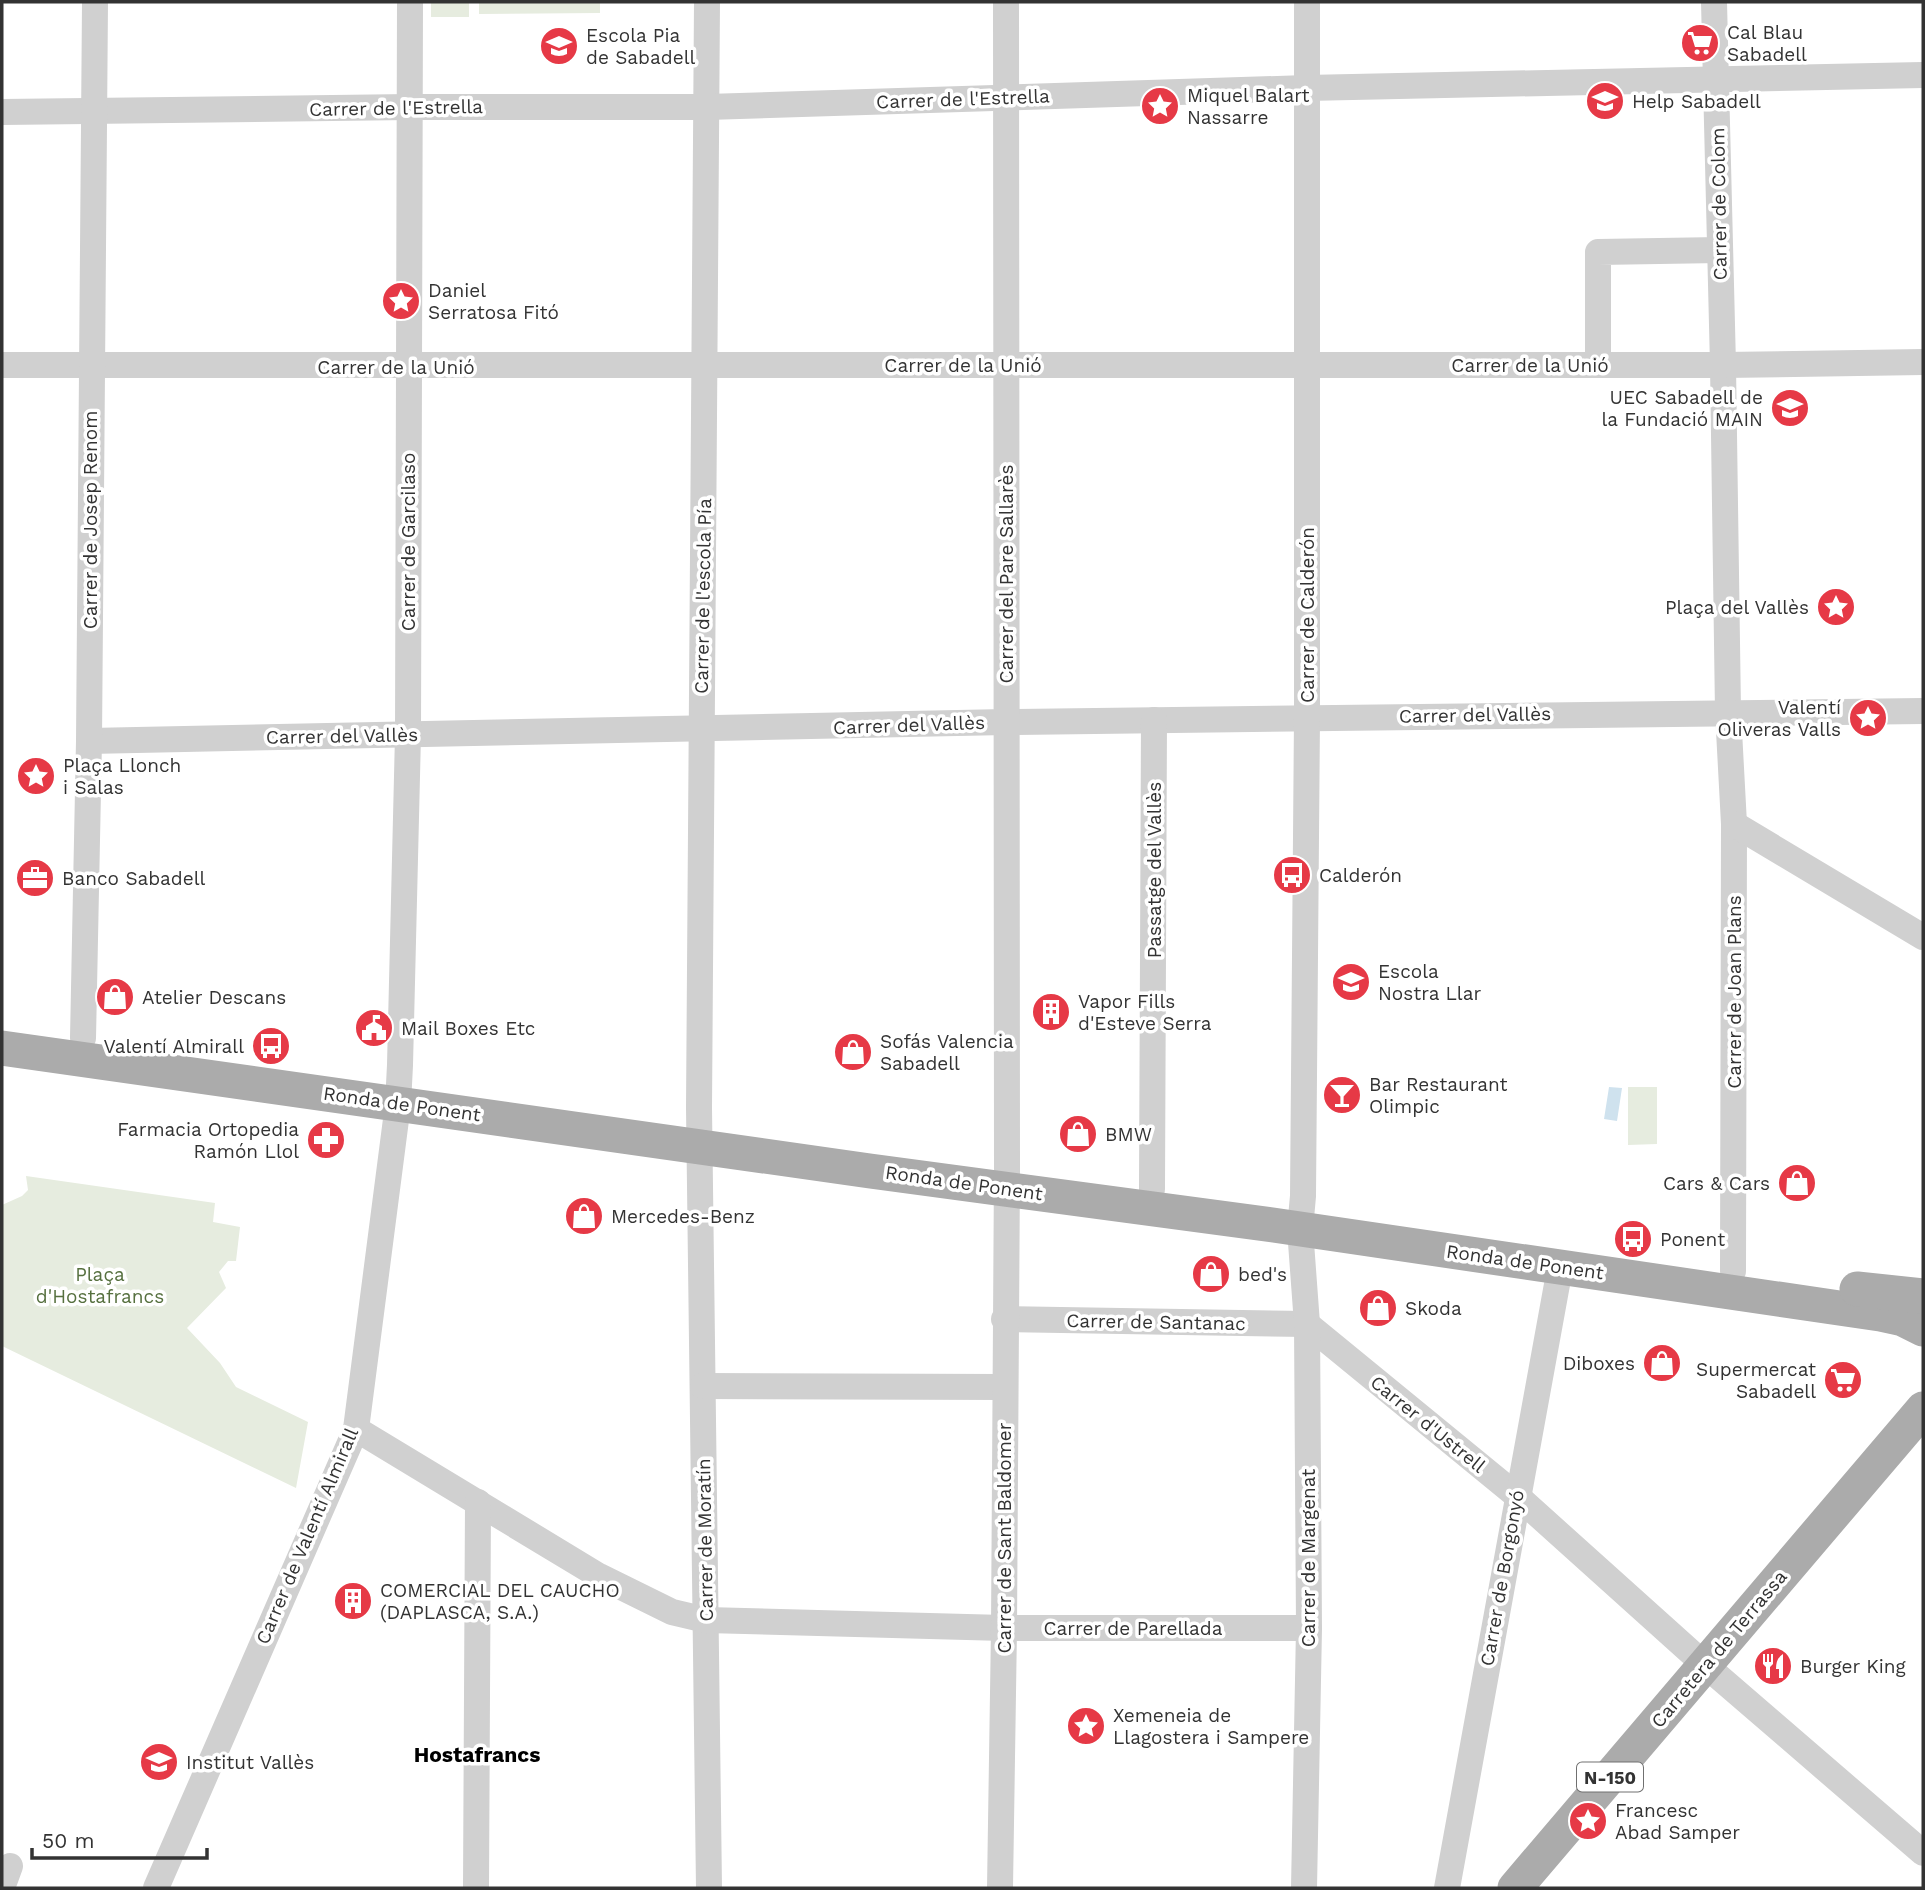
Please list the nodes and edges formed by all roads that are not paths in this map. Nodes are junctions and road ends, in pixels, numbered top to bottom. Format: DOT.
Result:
graph roads {
  1 [pos="95,2"];
  2 [pos="410,2"];
  3 [pos="707,2"];
  4 [pos="1006,2"];
  5 [pos="1307,2"];
  6 [pos="1714,2"];
  7 [pos="1923,75"];
  8 [pos="1716,78"];
  9 [pos="1307,88"];
  10 [pos="1005,98"];
  11 [pos="410,107"];
  12 [pos="707,107"];
  13 [pos="2,112"];
  14 [pos="93,112"];
  15 [pos="1720,250"];
  16 [pos="1923,362"];
  17 [pos="1307,364"];
  18 [pos="2,365"];
  19 [pos="1007,365"];
  20 [pos="1598,365"];
  21 [pos="1723,365"];
  22 [pos="91,366"];
  23 [pos="705,366"];
  24 [pos="408,367"];
  25 [pos="1923,711"];
  26 [pos="1728,712"];
  27 [pos="1307,718"];
  28 [pos="1154,720"];
  29 [pos="1006,722"];
  30 [pos="702,730"];
  31 [pos="408,734"];
  32 [pos="89,741"];
  33 [pos="1734,824"];
  34 [pos="1923,937"];
  35 [pos="2,1025"];
  36 [pos="83,1038"];
  37 [pos="2,1048"];
  38 [pos="398,1093"];
  39 [pos="700,1135"];
  40 [pos="1007,1179"];
  41 [pos="1152,1189"];
  42 [pos="701,1191"];
  43 [pos="1301,1219"];
  44 [pos="1560,1268"];
  45 [pos="1733,1271"];
  46 [pos="1923,1296"];
  47 [pos="1004,1319"];
  48 [pos="1307,1324"];
  49 [pos="1923,1329"];
  50 [pos="703,1386"];
  51 [pos="1005,1387"];
  52 [pos="1923,1409"];
  53 [pos="356,1429"];
  54 [pos="1517,1496"];
  55 [pos="478,1502"];
  56 [pos="706,1620"];
  57 [pos="1004,1628"];
  58 [pos="1309,1628"];
  59 [pos="1705,1665"];
  60 [pos="1923,1853"];
  61 [pos="156,1888"];
  62 [pos="476,1888"];
  63 [pos="709,1888"];
  64 [pos="1000,1888"];
  65 [pos="1304,1888"];
  66 [pos="1447,1888"];
  67 [pos="1515,1888"];
  1 -- 14 [label="street, Carrer de Josep Renom"];
  2 -- 11 [label="street, Carrer de Garcilaso"];
  3 -- 12 [label="street, Carrer de l'escola Pía"];
  4 -- 10 [label="street, Carrer del Pare Sallarès"];
  5 -- 9 [label="street, Carrer de Calderón"];
  6 -- 8 [label="street, Carrer de Colom"];
  7 -- 8 [label="street, Carrer de l'Estrella"];
  8 -- 9 [label="street, Carrer de l'Estrella"];
  8 -- 15 [label="street, Carrer de Colom"];
  9 -- 10 [label="street, Carrer de l'Estrella"];
  9 -- 17 [label="street, Carrer de Calderón"];
  10 -- 12 [label="street, Carrer de l'Estrella"];
  10 -- 19 [label="street, Carrer del Pare Sallarès"];
  11 -- 12 [label="street, Carrer de l'Estrella"];
  11 -- 14 [label="street, Carrer de l'Estrella"];
  11 -- 24 [label="street, Carrer de Garcilaso"];
  12 -- 23 [label="street, Carrer de l'escola Pía"];
  13 -- 14 [label="street, Carrer de l'Estrella"];
  14 -- 22 [label="street, Carrer de Josep Renom"];
  15 -- 20 [label="street"];
  15 -- 21 [label="street, Carrer de Colom"];
  16 -- 21 [label="street, Carrer de la Unió"];
  17 -- 19 [label="street, Carrer de la Unió"];
  17 -- 20 [label="street, Carrer de la Unió"];
  17 -- 27 [label="street, Carrer de Calderón"];
  18 -- 22 [label="street, Carrer de la Unió"];
  19 -- 23 [label="street, Carrer de la Unió"];
  19 -- 29 [label="street, Carrer del Pare Sallarès"];
  20 -- 21 [label="street, Carrer de la Unió"];
  21 -- 26 [label="street"];
  22 -- 24 [label="street, Carrer de la Unió"];
  22 -- 32 [label="street, Carrer de Josep Renom"];
  23 -- 24 [label="street, Carrer de la Unió"];
  23 -- 30 [label="street, Carrer de l'escola Pía"];
  24 -- 31 [label="street, Carrer de Garcilaso"];
  25 -- 26 [label="street"];
  26 -- 27 [label="street, Carrer del Vallès"];
  26 -- 33 [label="street, Carrer de Joan Plans"];
  27 -- 28 [label="street, Carrer del Vallès"];
  27 -- 43 [label="street, Carrer de Calderón"];
  28 -- 29 [label="street, Carrer del Vallès"];
  28 -- 41 [label="street, Passatge del Vallès"];
  29 -- 30 [label="street, Carrer del Vallès"];
  29 -- 40 [label="street, Carrer del Pare Sallarès"];
  30 -- 31 [label="street, Carrer del Vallès"];
  30 -- 39 [label="street, Carrer de l'escola Pía"];
  31 -- 32 [label="street, Carrer del Vallès"];
  31 -- 38 [label="street, Carrer de Garcilaso"];
  32 -- 36 [label="street, Carrer de Josep Renom"];
  33 -- 34 [label="street"];
  33 -- 45 [label="street, Carrer de Joan Plans"];
  35 -- 36 [label="main road, Ronda de Ponent"];
  36 -- 38 [label="main road, Ronda de Ponent"];
  37 -- 38 [label="main road, Ronda de Ponent"];
  38 -- 39 [label="main road, Ronda de Ponent"];
  38 -- 53 [label="street, Carrer de Valentí Almirall"];
  39 -- 40 [label="main road, Ronda de Ponent"];
  39 -- 42 [label="street, Carrer de l'escola Pía"];
  40 -- 41 [label="main road, Ronda de Ponent"];
  40 -- 43 [label="main road, Ronda de Ponent"];
  40 -- 47 [label="street, Carrer de Sant Baldomer"];
  41 -- 43 [label="main road, Ronda de Ponent"];
  42 -- 50 [label="street, Carrer de Moratín"];
  43 -- 44 [label="main road, Ronda de Ponent"];
  43 -- 45 [label="main road, Ronda de Ponent"];
  43 -- 48 [label="street, Carrer de Margenat"];
  44 -- 49 [label="main road, Ronda de Ponent"];
  44 -- 54 [label="street, Carrer de Borgonyó"];
  45 -- 46 [label="main road, Ronda de Ponent"];
  47 -- 48 [label="street, Carrer de Santanac"];
  47 -- 51 [label="street, Carrer de Sant Baldomer"];
  48 -- 54 [label="street, Carrer d'Ustrell"];
  48 -- 58 [label="street, Carrer de Margenat"];
  50 -- 51 [label="street"];
  50 -- 56 [label="street, Carrer de Moratín"];
  51 -- 57 [label="street, Carrer de Sant Baldomer"];
  52 -- 59 [label="main road, Carretera de Terrassa / N-150"];
  53 -- 55 [label="street, Carrer de Parellada"];
  53 -- 61 [label="street, Carrer de Valentí Almirall"];
  54 -- 59 [label="street, Carrer d'Ustrell"];
  54 -- 66 [label="street, Carrer de Borgonyó"];
  55 -- 56 [label="street, Carrer de Parellada"];
  55 -- 62 [label="street"];
  56 -- 57 [label="street, Carrer de Parellada"];
  56 -- 63 [label="street, Carrer de Moratín"];
  57 -- 58 [label="street, Carrer de Parellada"];
  57 -- 64 [label="street, Carrer de Sant Baldomer"];
  58 -- 65 [label="street, Carrer de Margenat"];
  59 -- 60 [label="street, Carrer d'Ustrell"];
  59 -- 67 [label="main road, Carretera de Terrassa / N-150"];
}
